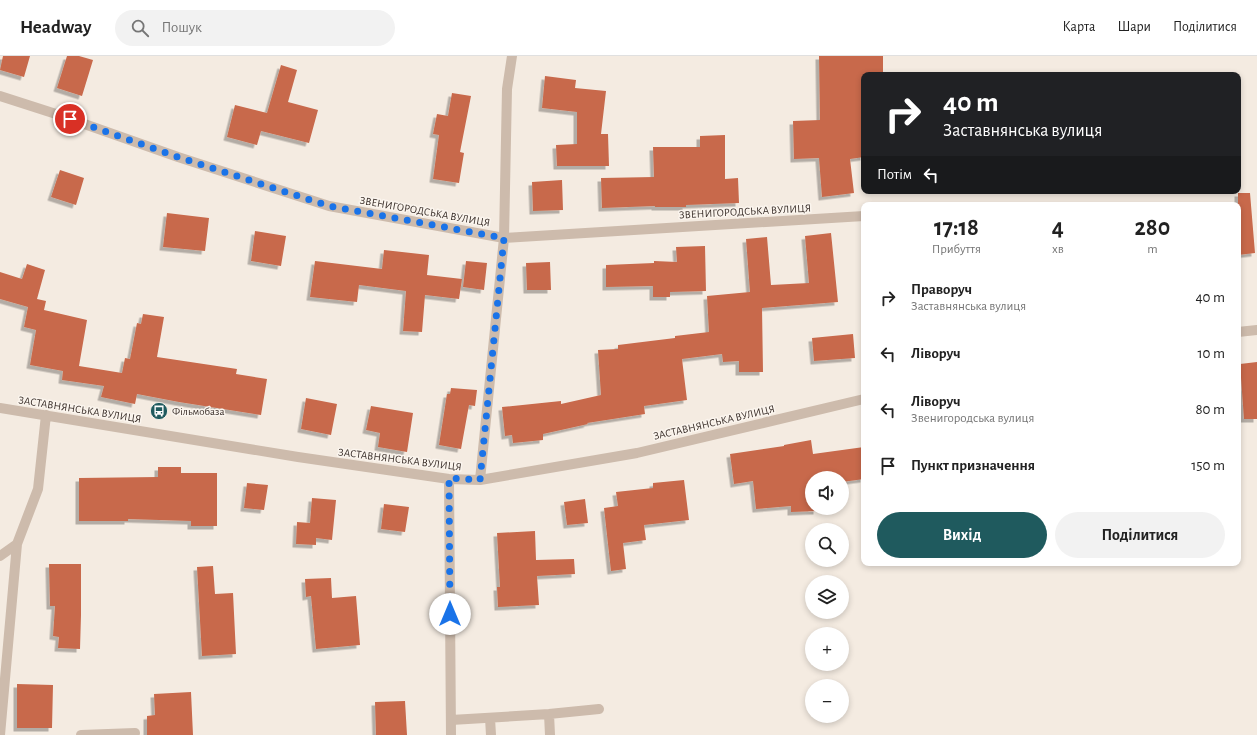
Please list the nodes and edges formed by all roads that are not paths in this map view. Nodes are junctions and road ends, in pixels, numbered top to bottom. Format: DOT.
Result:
graph roads {
  1 [pos="512,56"];
  2 [pos="0,96"];
  3 [pos="861,216"];
  4 [pos="504,238"];
  5 [pos="1257,330"];
  6 [pos="1241,332"];
  7 [pos="861,400"];
  8 [pos="0,408"];
  9 [pos="46,415"];
  10 [pos="449,478"];
  11 [pos="480,480"];
  12 [pos="17,544"];
  13 [pos="0,556"];
  14 [pos="599,709"];
  15 [pos="549,714"];
  16 [pos="490,718"];
  17 [pos="450,720"];
  18 [pos="135,733"];
  19 [pos="0,735"];
  20 [pos="81,735"];
  21 [pos="451,735"];
  22 [pos="491,735"];
  23 [pos="550,735"];
  1 -- 4 [label="street"];
  2 -- 4 [label="street, ЗВЕНИГОРОДСЬКА ВУЛИЦЯ"];
  3 -- 4 [label="street, ЗВЕНИГОРОДСЬКА ВУЛИЦЯ"];
  4 -- 11 [label="street"];
  5 -- 6 [label="street"];
  7 -- 11 [label="street, ЗАСТАВНЯНСЬКА ВУЛИЦЯ"];
  8 -- 9 [label="street, ЗАСТАВНЯНСЬКА ВУЛИЦЯ"];
  9 -- 10 [label="street, ЗАСТАВНЯНСЬКА ВУЛИЦЯ"];
  9 -- 12 [label="street"];
  10 -- 11 [label="street, ЗАСТАВНЯНСЬКА ВУЛИЦЯ"];
  10 -- 17 [label="street"];
  12 -- 13 [label="street"];
  12 -- 19 [label="street"];
  14 -- 15 [label="street"];
  15 -- 16 [label="street"];
  15 -- 23 [label="street"];
  16 -- 17 [label="street"];
  16 -- 22 [label="street"];
  17 -- 21 [label="street"];
  18 -- 20 [label="street"];
}
